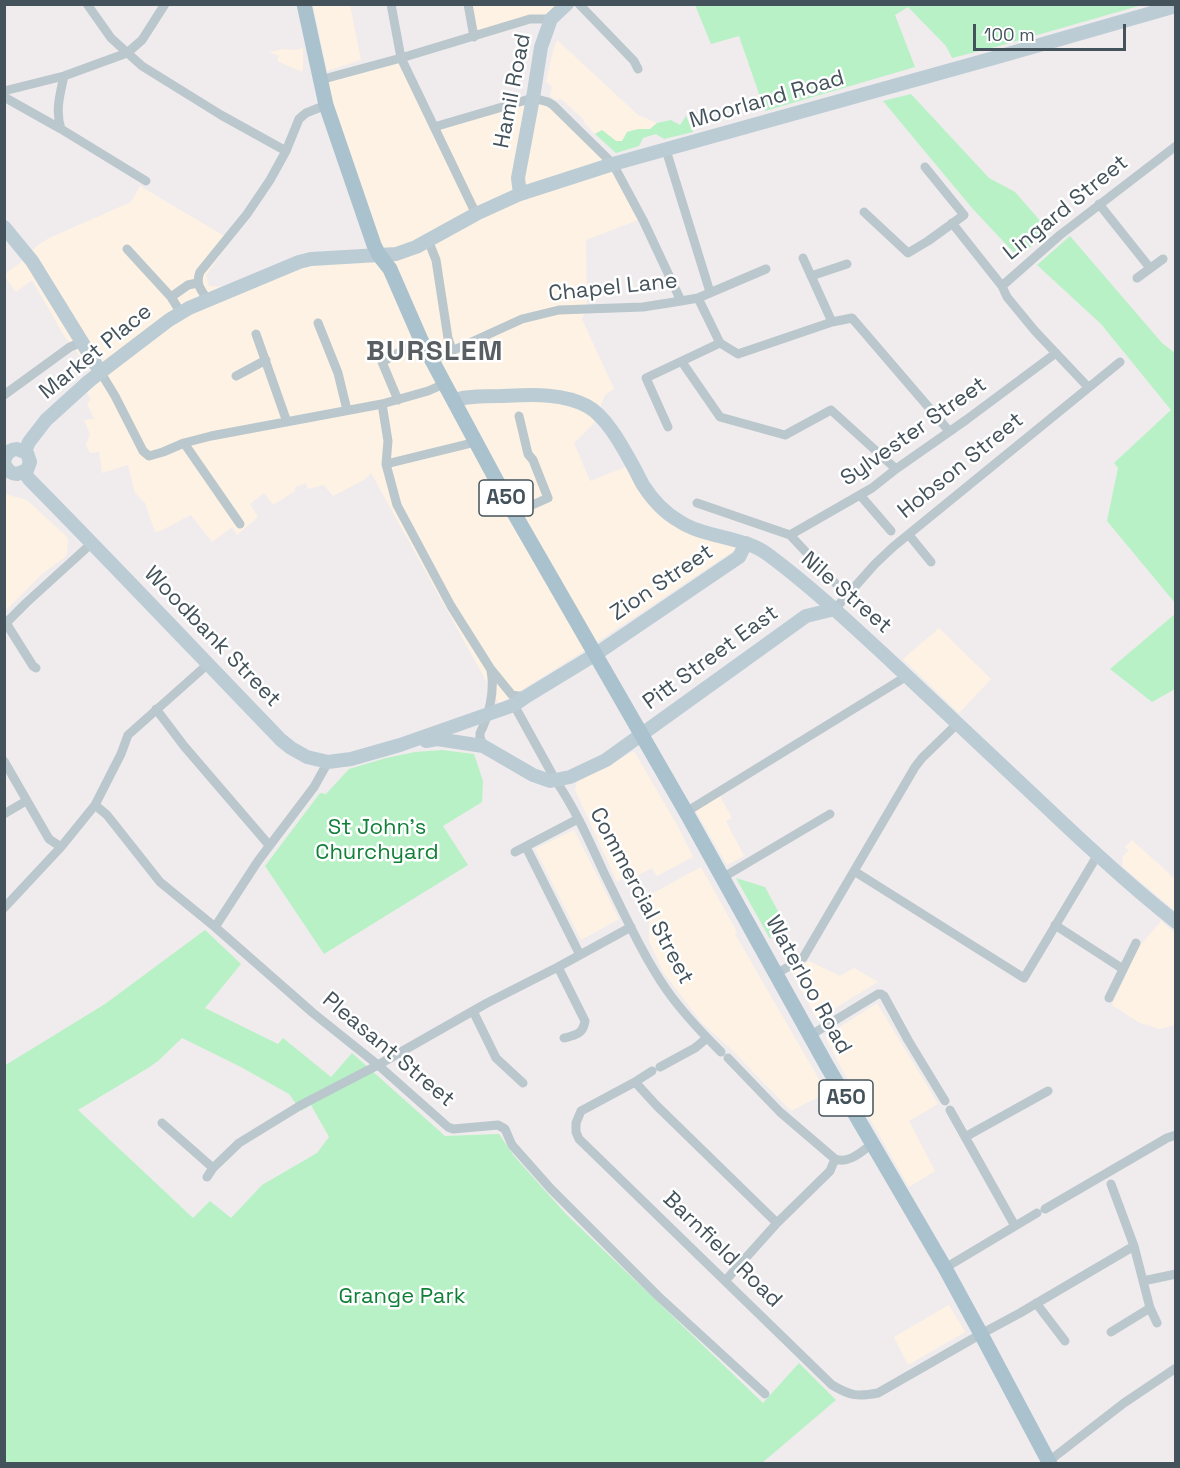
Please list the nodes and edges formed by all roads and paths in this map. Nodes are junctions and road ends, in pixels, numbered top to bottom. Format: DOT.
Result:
graph roads {
  1 [pos="87,4"];
  2 [pos="165,4"];
  3 [pos="304,4"];
  4 [pos="391,4"];
  5 [pos="468,4"];
  6 [pos="567,4"];
  7 [pos="579,4"];
  8 [pos="1176,6"];
  9 [pos="551,19"];
  10 [pos="474,36"];
  11 [pos="127,54"];
  12 [pos="401,58"];
  13 [pos="638,69"];
  14 [pos="64,76"];
  15 [pos="320,80"];
  16 [pos="4,91"];
  17 [pos="4,97"];
  18 [pos="533,98"];
  19 [pos="326,105"];
  20 [pos="434,127"];
  21 [pos="61,129"];
  22 [pos="1176,146"];
  23 [pos="286,150"];
  24 [pos="666,150"];
  25 [pos="613,164"];
  26 [pos="925,167"];
  27 [pos="146,181"];
  28 [pos="520,194"];
  29 [pos="1099,204"];
  30 [pos="864,212"];
  31 [pos="476,214"];
  32 [pos="952,223"];
  33 [pos="4,227"];
  34 [pos="428,240"];
  35 [pos="127,249"];
  36 [pos="379,255"];
  37 [pos="803,258"];
  38 [pos="1163,259"];
  39 [pos="847,264"];
  40 [pos="1150,268"];
  41 [pos="766,269"];
  42 [pos="811,276"];
  43 [pos="1137,278"];
  44 [pos="197,283"];
  45 [pos="1002,286"];
  46 [pos="710,292"];
  47 [pos="171,297"];
  48 [pos="698,298"];
  49 [pos="208,300"];
  50 [pos="681,301"];
  51 [pos="181,313"];
  52 [pos="832,322"];
  53 [pos="318,323"];
  54 [pos="256,334"];
  55 [pos="82,342"];
  56 [pos="720,343"];
  57 [pos="406,348"];
  58 [pos="452,350"];
  59 [pos="1056,353"];
  60 [pos="266,360"];
  61 [pos="432,360"];
  62 [pos="682,362"];
  63 [pos="1120,362"];
  64 [pos="101,373"];
  65 [pos="236,376"];
  66 [pos="444,384"];
  67 [pos="1088,387"];
  68 [pos="4,395"];
  69 [pos="398,400"];
  70 [pos="453,400"];
  71 [pos="382,404"];
  72 [pos="347,410"];
  73 [pos="519,416"];
  74 [pos="287,422"];
  75 [pos="668,427"];
  76 [pos="949,431"];
  77 [pos="476,442"];
  78 [pos="184,443"];
  79 [pos="24,452"];
  80 [pos="5,464"];
  81 [pos="386,464"];
  82 [pos="896,469"];
  83 [pos="24,472"];
  84 [pos="860,495"];
  85 [pos="697,503"];
  86 [pos="245,512"];
  87 [pos="514,513"];
  88 [pos="891,531"];
  89 [pos="790,535"];
  90 [pos="909,535"];
  91 [pos="92,543"];
  92 [pos="746,543"];
  93 [pos="931,562"];
  94 [pos="835,583"];
  95 [pos="814,592"];
  96 [pos="835,609"];
  97 [pos="806,616"];
  98 [pos="5,624"];
  99 [pos="596,654"];
  100 [pos="208,664"];
  101 [pos="36,668"];
  102 [pos="490,668"];
  103 [pos="907,676"];
  104 [pos="527,696"];
  105 [pos="514,705"];
  106 [pos="156,709"];
  107 [pos="486,716"];
  108 [pos="957,724"];
  109 [pos="641,735"];
  110 [pos="400,745"];
  111 [pos="483,746"];
  112 [pos="4,761"];
  113 [pos="328,762"];
  114 [pos="556,781"];
  115 [pos="26,801"];
  116 [pos="94,805"];
  117 [pos="686,812"];
  118 [pos="4,814"];
  119 [pos="830,814"];
  120 [pos="578,819"];
  121 [pos="268,846"];
  122 [pos="61,847"];
  123 [pos="526,847"];
  124 [pos="515,852"];
  125 [pos="1098,856"];
  126 [pos="854,872"];
  127 [pos="722,878"];
  128 [pos="4,908"];
  129 [pos="1176,922"];
  130 [pos="1055,925"];
  131 [pos="216,927"];
  132 [pos="631,927"];
  133 [pos="1136,943"];
  134 [pos="580,955"];
  135 [pos="558,967"];
  136 [pos="1123,969"];
  137 [pos="776,974"];
  138 [pos="1108,998"];
  139 [pos="473,1011"];
  140 [pos="811,1035"];
  141 [pos="564,1038"];
  142 [pos="707,1038"];
  143 [pos="378,1065"];
  144 [pos="635,1082"];
  145 [pos="523,1083"];
  146 [pos="1048,1091"];
  147 [pos="162,1123"];
  148 [pos="1176,1135"];
  149 [pos="965,1137"];
  150 [pos="872,1144"];
  151 [pos="835,1159"];
  152 [pos="213,1168"];
  153 [pos="207,1177"];
  154 [pos="1111,1184"];
  155 [pos="777,1223"];
  156 [pos="1015,1226"];
  157 [pos="1134,1246"];
  158 [pos="945,1268"];
  159 [pos="1176,1274"];
  160 [pos="725,1281"];
  161 [pos="1143,1281"];
  162 [pos="1036,1303"];
  163 [pos="1150,1308"];
  164 [pos="1157,1323"];
  165 [pos="1111,1332"];
  166 [pos="981,1334"];
  167 [pos="1065,1341"];
  168 [pos="1176,1368"];
  169 [pos="765,1394"];
  170 [pos="1049,1462"];
  1 -- 11 [label="street"];
  2 -- 11 [label="street"];
  3 -- 15 [label="main road, A50"];
  4 -- 12 [label="street"];
  5 -- 10 [label="street"];
  6 -- 9 [label="main road, Hamil Road"];
  7 -- 13 [label="street"];
  8 -- 24 [label="main road, Moorland Road"];
  9 -- 10 [label="street"];
  9 -- 18 [label="main road, Hamil Road"];
  10 -- 12 [label="street"];
  11 -- 14 [label="street"];
  11 -- 23 [label="street"];
  12 -- 15 [label="street"];
  12 -- 20 [label="street"];
  14 -- 16 [label="street"];
  14 -- 21 [label="street"];
  15 -- 19 [label="main road, A50"];
  17 -- 21 [label="street"];
  18 -- 20 [label="street"];
  18 -- 25 [label="street"];
  18 -- 28 [label="main road, Hamil Road"];
  19 -- 23 [label="street"];
  19 -- 36 [label="main road, A50"];
  20 -- 31 [label="street"];
  21 -- 27 [label="street"];
  22 -- 29 [label="street, Lingard Street"];
  23 -- 44 [label="street"];
  24 -- 25 [label="main road, Moorland Road"];
  24 -- 46 [label="street"];
  25 -- 28 [label="main road, Moorland Road"];
  25 -- 50 [label="street"];
  26 -- 32 [label="street"];
  28 -- 31 [label="main road, Moorland Road"];
  29 -- 40 [label="street"];
  29 -- 45 [label="street, Lingard Street"];
  30 -- 32 [label="street"];
  31 -- 34 [label="main road, Moorland Road"];
  32 -- 45 [label="street"];
  33 -- 55 [label="main road"];
  34 -- 36 [label="main road, Moorland Road"];
  34 -- 58 [label="street"];
  35 -- 47 [label="street"];
  36 -- 49 [label="main road, Market Place"];
  36 -- 61 [label="main road, A50"];
  37 -- 42 [label="street"];
  38 -- 40 [label="street"];
  39 -- 42 [label="street"];
  40 -- 43 [label="street"];
  41 -- 46 [label="street, Chapel Lane"];
  42 -- 52 [label="street"];
  44 -- 47 [label="street"];
  44 -- 49 [label="street"];
  45 -- 59 [label="street, Lingard Street"];
  46 -- 48 [label="street, Chapel Lane"];
  47 -- 51 [label="street"];
  48 -- 50 [label="street, Chapel Lane"];
  48 -- 56 [label="street"];
  49 -- 51 [label="main road, Market Place"];
  50 -- 58 [label="street, Chapel Lane"];
  51 -- 64 [label="main road, Market Place"];
  52 -- 56 [label="street"];
  52 -- 76 [label="street"];
  53 -- 72 [label="street"];
  54 -- 60 [label="street"];
  55 -- 64 [label="main road"];
  55 -- 68 [label="street"];
  56 -- 62 [label="street"];
  57 -- 69 [label="street"];
  58 -- 61 [label="street, Chapel Lane"];
  59 -- 67 [label="street, Lingard Street"];
  59 -- 76 [label="street, Sylvester Street"];
  60 -- 65 [label="street"];
  60 -- 74 [label="street"];
  61 -- 66 [label="main road, A50"];
  62 -- 75 [label="street"];
  62 -- 82 [label="street"];
  63 -- 67 [label="street, Hobson Street"];
  64 -- 78 [label="street"];
  64 -- 79 [label="main road, Market Place"];
  66 -- 69 [label="street"];
  66 -- 70 [label="main road, A50"];
  67 -- 90 [label="street, Hobson Street"];
  69 -- 71 [label="street"];
  70 -- 77 [label="main road, A50"];
  70 -- 92 [label="main road, Nile Street"];
  71 -- 72 [label="street"];
  71 -- 81 [label="street"];
  72 -- 74 [label="street"];
  73 -- 87 [label="street"];
  74 -- 78 [label="street"];
  76 -- 82 [label="street, Sylvester Street"];
  77 -- 81 [label="street"];
  77 -- 87 [label="main road, A50"];
  78 -- 86 [label="street"];
  79 -- 80 [label="main road"];
  79 -- 83 [label="main road"];
  80 -- 83 [label="main road"];
  81 -- 102 [label="street"];
  82 -- 84 [label="street, Sylvester Street"];
  83 -- 91 [label="main road, Woodbank Street"];
  84 -- 88 [label="street"];
  84 -- 89 [label="street, Sylvester Street"];
  85 -- 89 [label="street"];
  87 -- 99 [label="main road, A50"];
  89 -- 94 [label="street"];
  90 -- 93 [label="street"];
  90 -- 96 [label="street, Hobson Street"];
  91 -- 98 [label="street"];
  91 -- 100 [label="main road, Woodbank Street"];
  92 -- 95 [label="main road, Nile Street"];
  92 -- 99 [label="main road, Zion Street"];
  95 -- 96 [label="main road, Nile Street"];
  95 -- 97 [label="main road, Pitt Street East"];
  96 -- 97 [label="main road, Pitt Street East"];
  96 -- 103 [label="main road, Nile Street"];
  97 -- 109 [label="main road, Pitt Street East"];
  98 -- 101 [label="street"];
  99 -- 104 [label="main road, Zion Street"];
  99 -- 109 [label="main road, Waterloo Road / A50"];
  100 -- 106 [label="street"];
  100 -- 113 [label="main road, Woodbank Street"];
  102 -- 104 [label="street"];
  102 -- 107 [label="street"];
  103 -- 108 [label="main road, Nile Street"];
  103 -- 117 [label="street"];
  104 -- 105 [label="main road, Zion Street"];
  105 -- 107 [label="main road, Zion Street"];
  105 -- 114 [label="street, Commercial Street"];
  106 -- 116 [label="street"];
  106 -- 121 [label="street"];
  107 -- 110 [label="main road, Zion Street"];
  107 -- 111 [label="street"];
  108 -- 125 [label="main road, Nile Street"];
  108 -- 126 [label="street"];
  109 -- 114 [label="main road, Pitt Street East"];
  109 -- 117 [label="main road, Waterloo Road / A50"];
  110 -- 111 [label="main road"];
  110 -- 113 [label="main road, Woodbank Street"];
  111 -- 114 [label="main road"];
  112 -- 115 [label="street"];
  113 -- 121 [label="street"];
  114 -- 120 [label="street, Commercial Street"];
  115 -- 118 [label="street"];
  115 -- 122 [label="street"];
  116 -- 122 [label="street"];
  116 -- 131 [label="street, Pleasant Street"];
  117 -- 127 [label="main road, Waterloo Road / A50"];
  119 -- 127 [label="street"];
  120 -- 123 [label="street"];
  120 -- 132 [label="street, Commercial Street"];
  121 -- 131 [label="street"];
  122 -- 128 [label="street"];
  123 -- 124 [label="street"];
  123 -- 134 [label="street"];
  125 -- 129 [label="main road, Nile Street"];
  125 -- 130 [label="street"];
  126 -- 130 [label="street"];
  126 -- 137 [label="street"];
  127 -- 137 [label="main road, Waterloo Road / A50"];
  130 -- 136 [label="street"];
  131 -- 143 [label="street, Pleasant Street"];
  132 -- 134 [label="street"];
  132 -- 142 [label="street, Commercial Street"];
  133 -- 136 [label="street"];
  134 -- 135 [label="street"];
  135 -- 139 [label="street"];
  135 -- 141 [label="street"];
  136 -- 138 [label="street"];
  137 -- 140 [label="main road, Waterloo Road / A50"];
  139 -- 143 [label="street"];
  139 -- 145 [label="street"];
  140 -- 149 [label="street"];
  140 -- 150 [label="main road, Waterloo Road / A50"];
  142 -- 144 [label="street"];
  142 -- 151 [label="street, Commercial Street"];
  143 -- 152 [label="street"];
  143 -- 169 [label="street, Pleasant Street"];
  144 -- 155 [label="street"];
  144 -- 160 [label="street, Barnfield Road"];
  146 -- 149 [label="street"];
  147 -- 152 [label="street"];
  148 -- 156 [label="street"];
  149 -- 156 [label="street"];
  150 -- 151 [label="street"];
  150 -- 158 [label="main road, Waterloo Road / A50"];
  151 -- 155 [label="street"];
  152 -- 153 [label="street"];
  154 -- 157 [label="street"];
  155 -- 160 [label="street"];
  156 -- 158 [label="street"];
  157 -- 161 [label="street"];
  157 -- 162 [label="street"];
  158 -- 166 [label="main road, Waterloo Road / A50"];
  159 -- 161 [label="street"];
  160 -- 166 [label="street, Barnfield Road"];
  161 -- 163 [label="street"];
  162 -- 166 [label="street"];
  162 -- 167 [label="street"];
  163 -- 164 [label="street"];
  163 -- 165 [label="street"];
  166 -- 170 [label="main road, Waterloo Road / A50"];
  168 -- 170 [label="street"];
}
